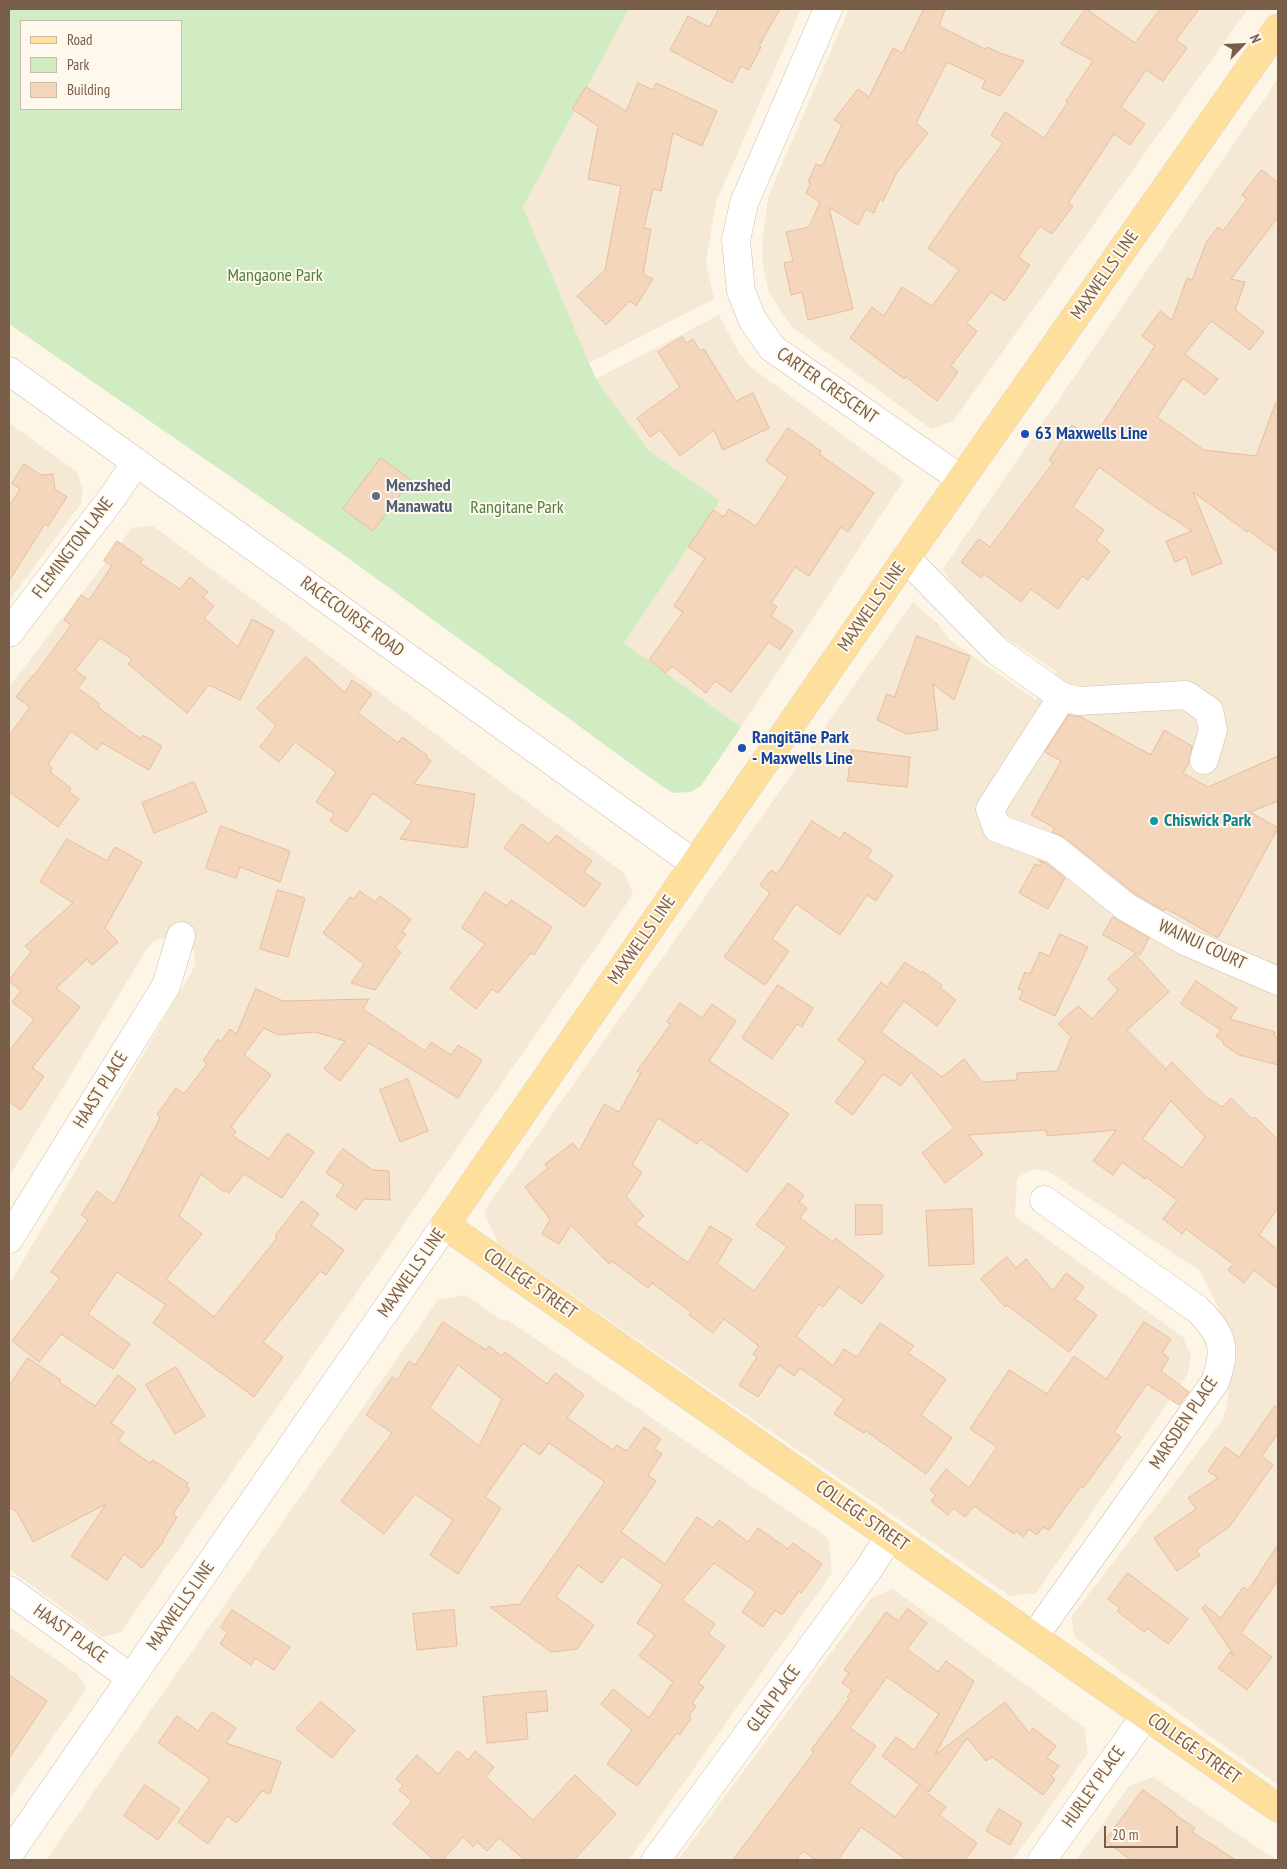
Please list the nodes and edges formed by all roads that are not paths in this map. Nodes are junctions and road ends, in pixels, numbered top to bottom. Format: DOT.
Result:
graph roads {
  1 [pos="828,9"];
  2 [pos="1278,28"];
  3 [pos="9,370"];
  4 [pos="136,462"];
  5 [pos="961,479"];
  6 [pos="906,558"];
  7 [pos="9,633"];
  8 [pos="1062,697"];
  9 [pos="1204,760"];
  10 [pos="694,864"];
  11 [pos="181,936"];
  12 [pos="1278,981"];
  13 [pos="1044,1200"];
  14 [pos="445,1225"];
  15 [pos="9,1239"];
  16 [pos="890,1536"];
  17 [pos="9,1590"];
  18 [pos="1034,1637"];
  19 [pos="131,1678"];
  20 [pos="1146,1715"];
  21 [pos="1278,1808"];
  22 [pos="9,1854"];
  23 [pos="656,1860"];
  24 [pos="1042,1860"];
  1 -- 5 [label="street, CARTER CRESCENT"];
  2 -- 5 [label="main road, MAXWELLS LINE"];
  3 -- 4 [label="street, RACECOURSE ROAD"];
  4 -- 7 [label="street, FLEMINGTON LANE"];
  4 -- 10 [label="street, RACECOURSE ROAD"];
  5 -- 6 [label="main road, MAXWELLS LINE"];
  6 -- 8 [label="street"];
  6 -- 10 [label="main road, MAXWELLS LINE"];
  8 -- 9 [label="street"];
  8 -- 12 [label="street, WAINUI COURT"];
  10 -- 14 [label="main road, MAXWELLS LINE"];
  11 -- 15 [label="street, HAAST PLACE"];
  13 -- 18 [label="street, MARSDEN PLACE"];
  14 -- 16 [label="main road, COLLEGE STREET"];
  14 -- 19 [label="street, MAXWELLS LINE"];
  16 -- 18 [label="main road, COLLEGE STREET"];
  16 -- 23 [label="street, GLEN PLACE"];
  17 -- 19 [label="street, HAAST PLACE"];
  18 -- 20 [label="main road, COLLEGE STREET"];
  19 -- 22 [label="street, MAXWELLS LINE"];
  20 -- 21 [label="main road, COLLEGE STREET"];
  20 -- 24 [label="street, HURLEY PLACE"];
}
